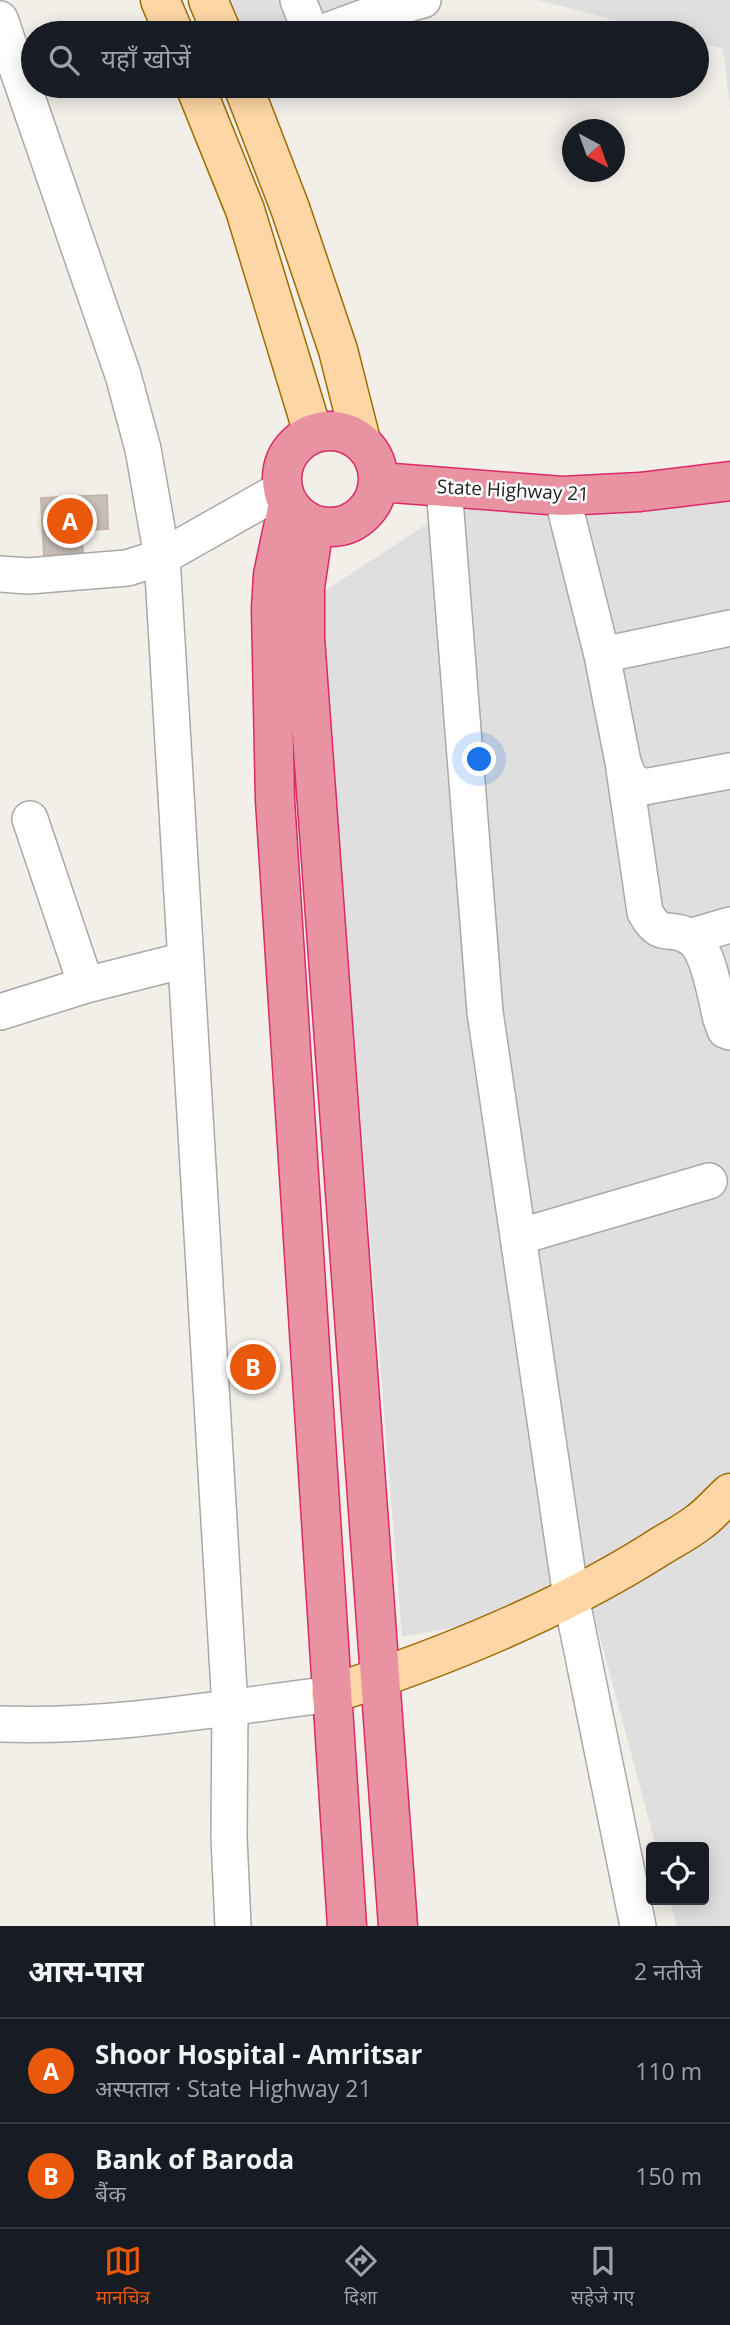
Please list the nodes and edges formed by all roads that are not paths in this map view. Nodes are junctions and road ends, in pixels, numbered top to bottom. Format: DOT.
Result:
graph roads {
  1 [pos="160,0"];
  2 [pos="208,0"];
  3 [pos="298,0"];
  4 [pos="423,0"];
  5 [pos="372,7"];
  6 [pos="0,19"];
  7 [pos="169,21"];
  8 [pos="217,21"];
  9 [pos="306,21"];
  10 [pos="345,21"];
  11 [pos="200,98"];
  12 [pos="248,98"];
  13 [pos="14,101"];
  14 [pos="313,433"];
  15 [pos="361,441"];
  16 [pos="730,481"];
  17 [pos="380,482"];
  18 [pos="444,487"];
  19 [pos="562,496"];
  20 [pos="294,506"];
  21 [pos="162,556"];
  22 [pos="0,574"];
  23 [pos="730,628"];
  24 [pos="602,656"];
  25 [pos="623,762"];
  26 [pos="730,771"];
  27 [pos="30,819"];
  28 [pos="730,925"];
  29 [pos="690,937"];
  30 [pos="185,960"];
  31 [pos="86,985"];
  32 [pos="0,1012"];
  33 [pos="730,1032"];
  34 [pos="709,1181"];
  35 [pos="518,1237"];
  36 [pos="730,1493"];
  37 [pos="571,1597"];
  38 [pos="380,1678"];
  39 [pos="331,1694"];
  40 [pos="230,1707"];
  41 [pos="0,1724"];
  42 [pos="233,1926"];
  43 [pos="346,1926"];
  44 [pos="398,1926"];
  45 [pos="638,1926"];
  1 -- 7 [label="main road"];
  2 -- 8 [label="main road"];
  3 -- 9 [label="street"];
  4 -- 5 [label="street"];
  5 -- 10 [label="street"];
  6 -- 13 [label="street"];
  11 -- 14 [label="main road"];
  12 -- 15 [label="main road"];
  13 -- 21 [label="street"];
  14 -- 15 [label="highway"];
  14 -- 20 [label="highway"];
  15 -- 17 [label="highway"];
  16 -- 19 [label="highway, State Highway 21"];
  17 -- 18 [label="highway, State Highway 21"];
  17 -- 20 [label="highway"];
  18 -- 19 [label="highway, State Highway 21"];
  18 -- 35 [label="street"];
  19 -- 24 [label="street"];
  20 -- 21 [label="street"];
  20 -- 38 [label="highway"];
  20 -- 39 [label="highway"];
  21 -- 22 [label="street"];
  21 -- 30 [label="street"];
  23 -- 24 [label="street"];
  24 -- 25 [label="street"];
  25 -- 26 [label="street"];
  25 -- 29 [label="street"];
  27 -- 31 [label="street"];
  28 -- 29 [label="street"];
  29 -- 33 [label="street"];
  30 -- 31 [label="street"];
  30 -- 40 [label="street"];
  31 -- 32 [label="street"];
  34 -- 35 [label="street"];
  35 -- 37 [label="street"];
  36 -- 37 [label="main road"];
  37 -- 38 [label="main road"];
  37 -- 45 [label="street"];
  38 -- 39 [label="main road"];
  38 -- 44 [label="highway"];
  39 -- 40 [label="street"];
  39 -- 43 [label="highway"];
  40 -- 41 [label="street"];
  40 -- 42 [label="street"];
}
